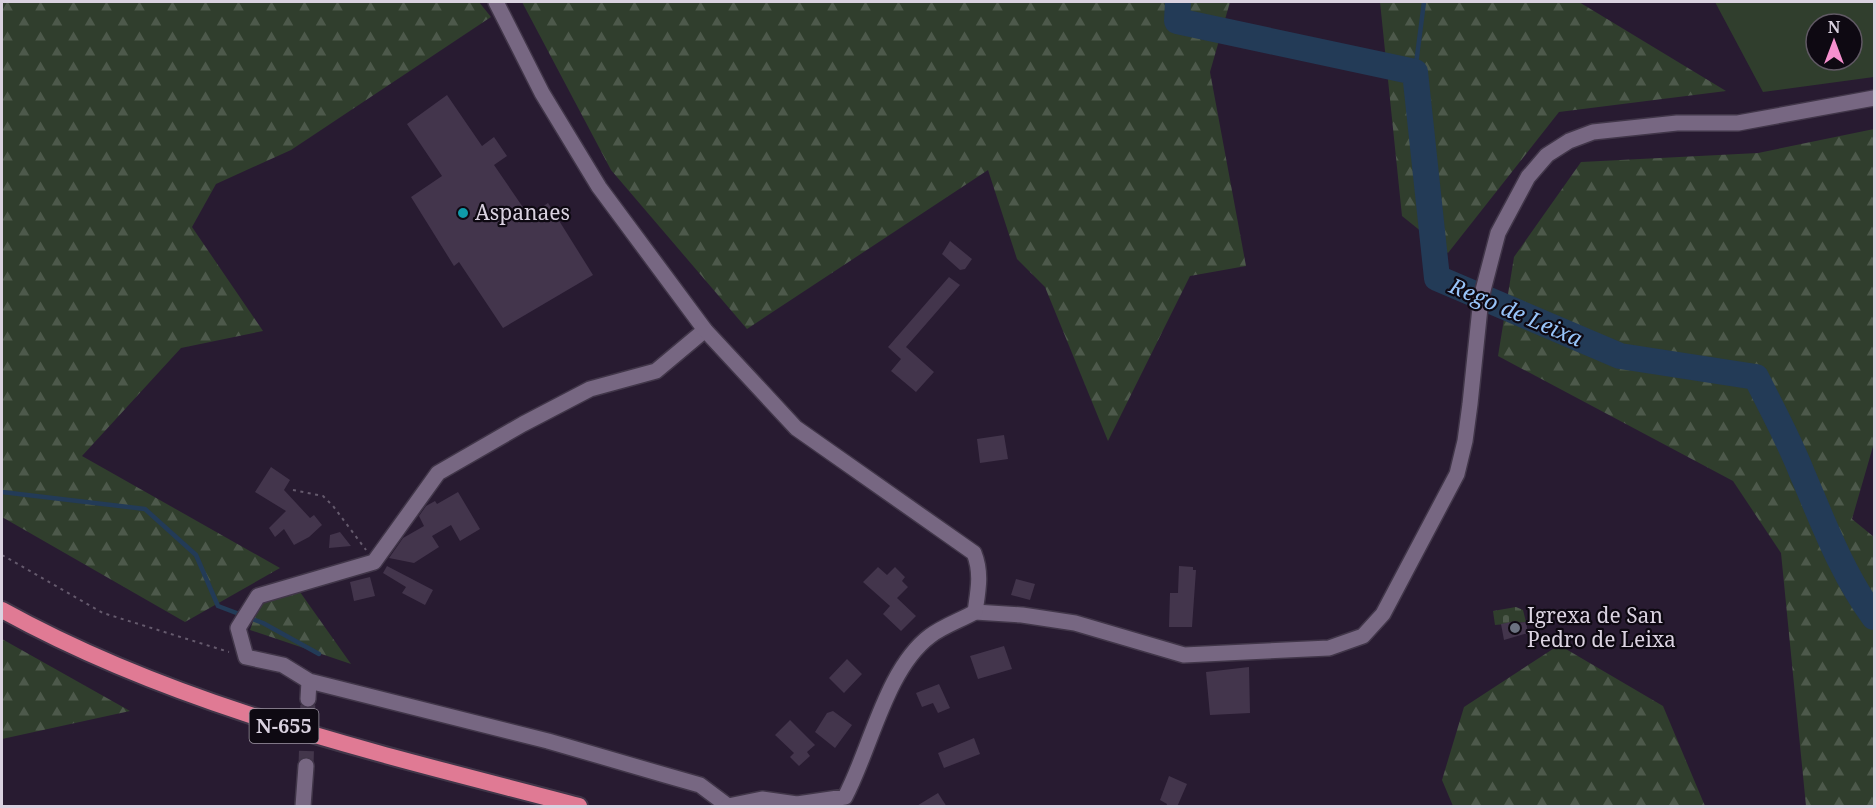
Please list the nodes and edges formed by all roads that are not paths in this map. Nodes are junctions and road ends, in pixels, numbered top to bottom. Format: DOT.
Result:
graph roads {
  1 [pos="496,2"];
  2 [pos="1875,98"];
  3 [pos="705,330"];
  4 [pos="2,610"];
  5 [pos="975,612"];
  6 [pos="309,681"];
  7 [pos="308,699"];
  8 [pos="306,766"];
  9 [pos="848,802"];
  10 [pos="728,806"];
  11 [pos="303,807"];
  12 [pos="579,807"];
  1 -- 3 [label="street"];
  2 -- 5 [label="street"];
  3 -- 5 [label="street"];
  3 -- 6 [label="street"];
  4 -- 12 [label="highway, N-655"];
  5 -- 9 [label="street"];
  6 -- 7 [label="street"];
  6 -- 10 [label="street"];
  8 -- 11 [label="street"];
  9 -- 10 [label="street"];
}
